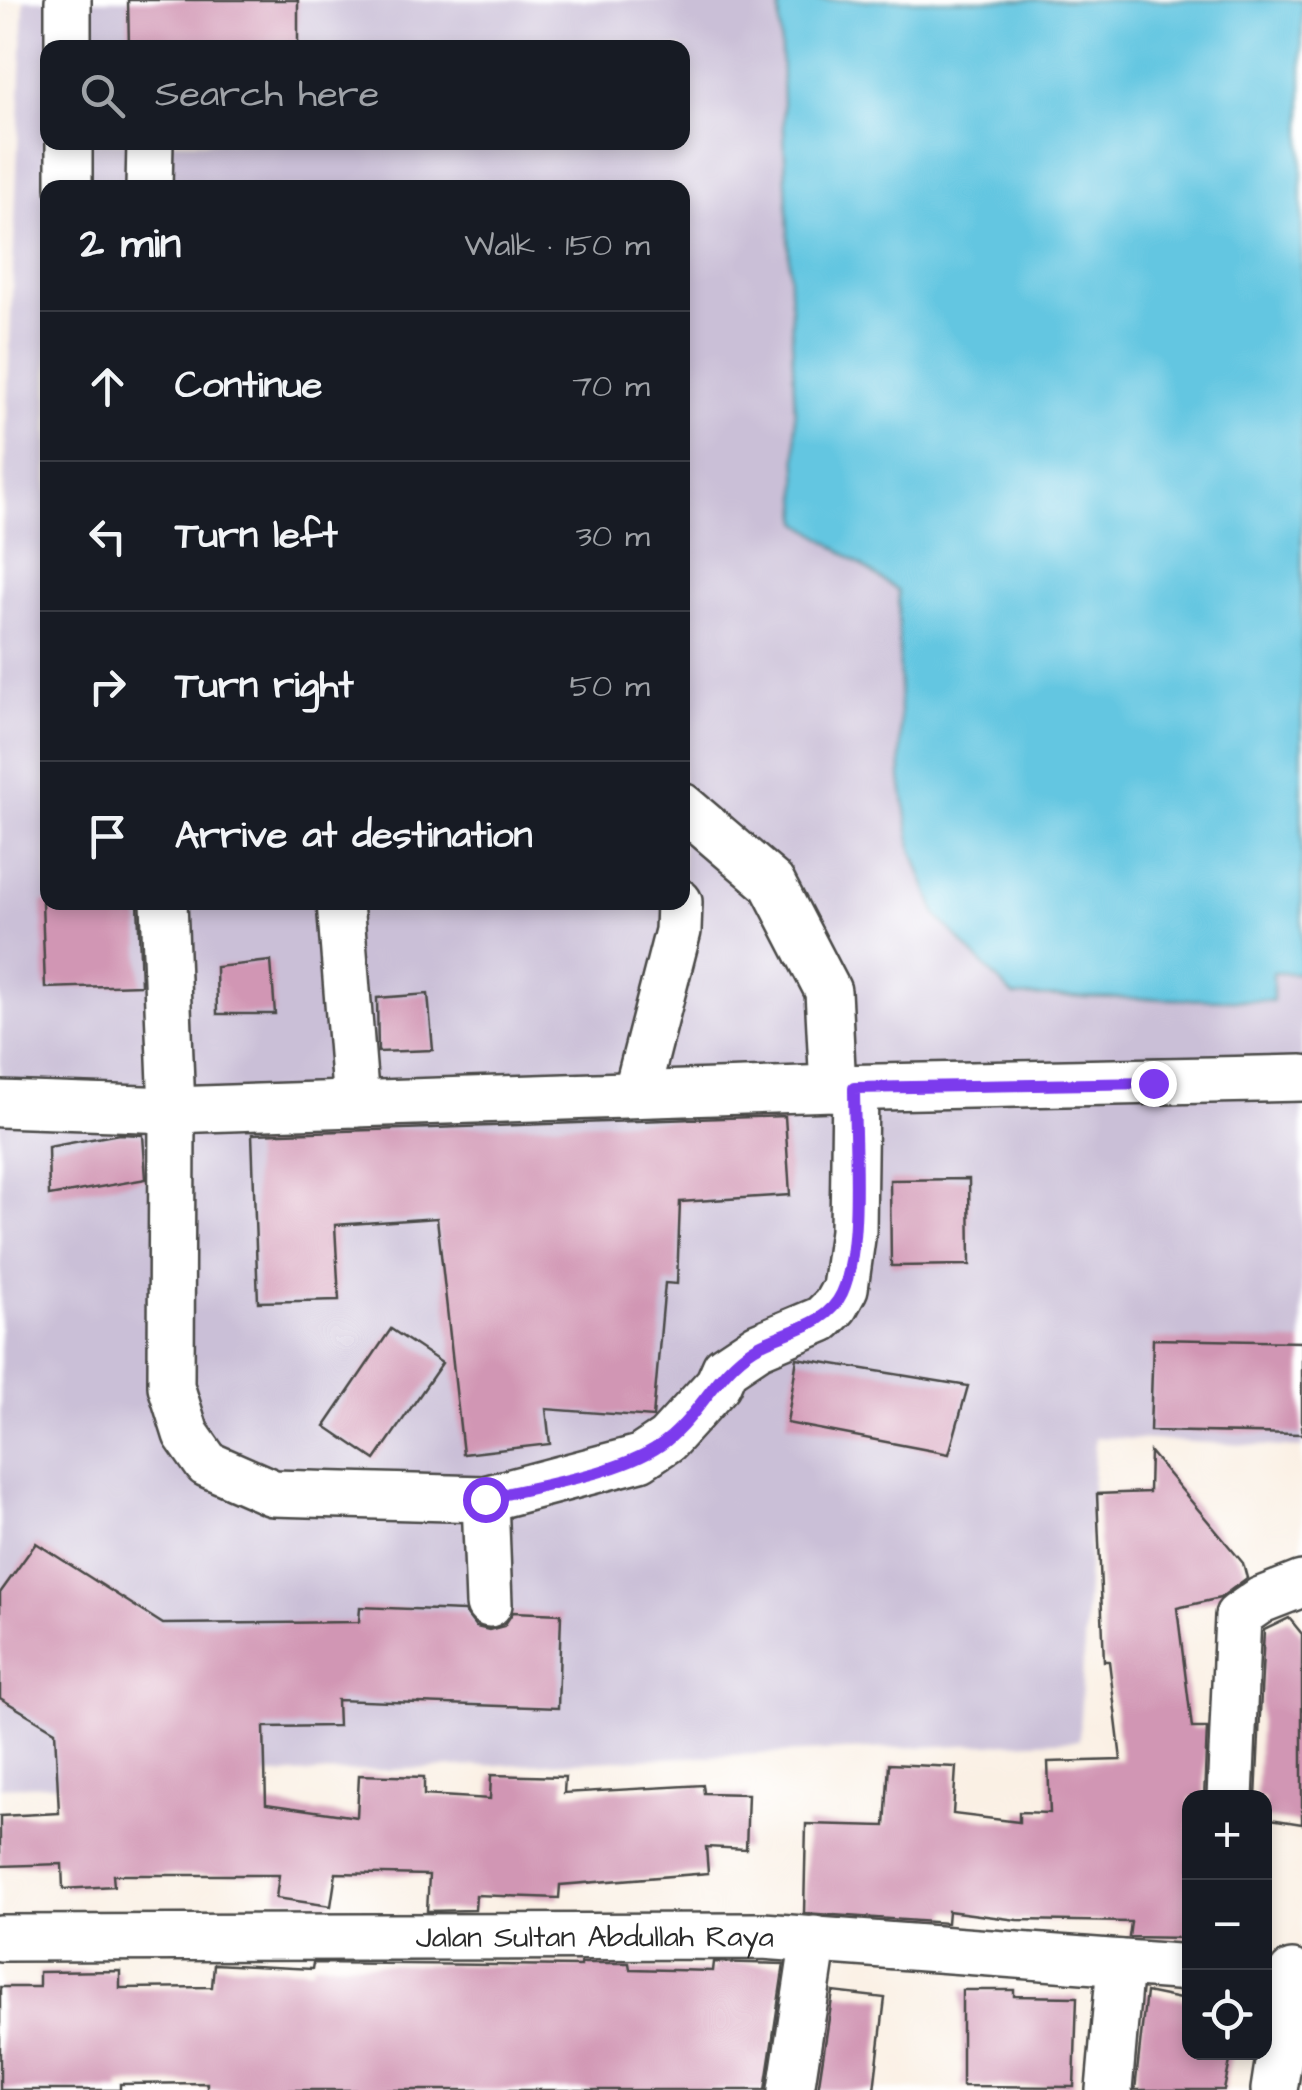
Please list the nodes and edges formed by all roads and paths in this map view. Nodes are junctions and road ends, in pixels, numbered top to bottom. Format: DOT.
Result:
graph roads {
  1 [pos="68,0"];
  2 [pos="68,40"];
  3 [pos="69,150"];
  4 [pos="150,150"];
  5 [pos="69,180"];
  6 [pos="149,180"];
  7 [pos="690,813"];
  8 [pos="164,910"];
  9 [pos="341,910"];
  10 [pos="679,910"];
  11 [pos="1302,1078"];
  12 [pos="844,1088"];
  13 [pos="636,1094"];
  14 [pos="0,1104"];
  15 [pos="356,1104"];
  16 [pos="172,1110"];
  17 [pos="485,1499"];
  18 [pos="1302,1584"];
  19 [pos="489,1604"];
  20 [pos="1230,1790"];
  21 [pos="0,1938"];
  22 [pos="814,1939"];
  23 [pos="1120,1963"];
  24 [pos="1182,1967"];
  25 [pos="1286,1972"];
  26 [pos="791,2090"];
  27 [pos="1109,2090"];
  28 [pos="1274,2090"];
  1 -- 2 [label="street"];
  3 -- 5 [label="street"];
  4 -- 6 [label="street"];
  7 -- 12 [label="street"];
  8 -- 16 [label="street"];
  9 -- 15 [label="street"];
  10 -- 13 [label="street"];
  11 -- 12 [label="street"];
  12 -- 13 [label="street"];
  12 -- 17 [label="street"];
  13 -- 15 [label="street"];
  14 -- 16 [label="street"];
  15 -- 16 [label="street"];
  16 -- 17 [label="street"];
  17 -- 19 [label="street"];
  18 -- 20 [label="street"];
  21 -- 22 [label="street, Jalan Sultan Abdullah Raya"];
  22 -- 23 [label="street, Jalan Sultan Abdullah Raya"];
  22 -- 26 [label="street"];
  23 -- 24 [label="street, Jalan Sultan Abdullah Raya"];
  23 -- 27 [label="street"];
  25 -- 28 [label="street"];
}
